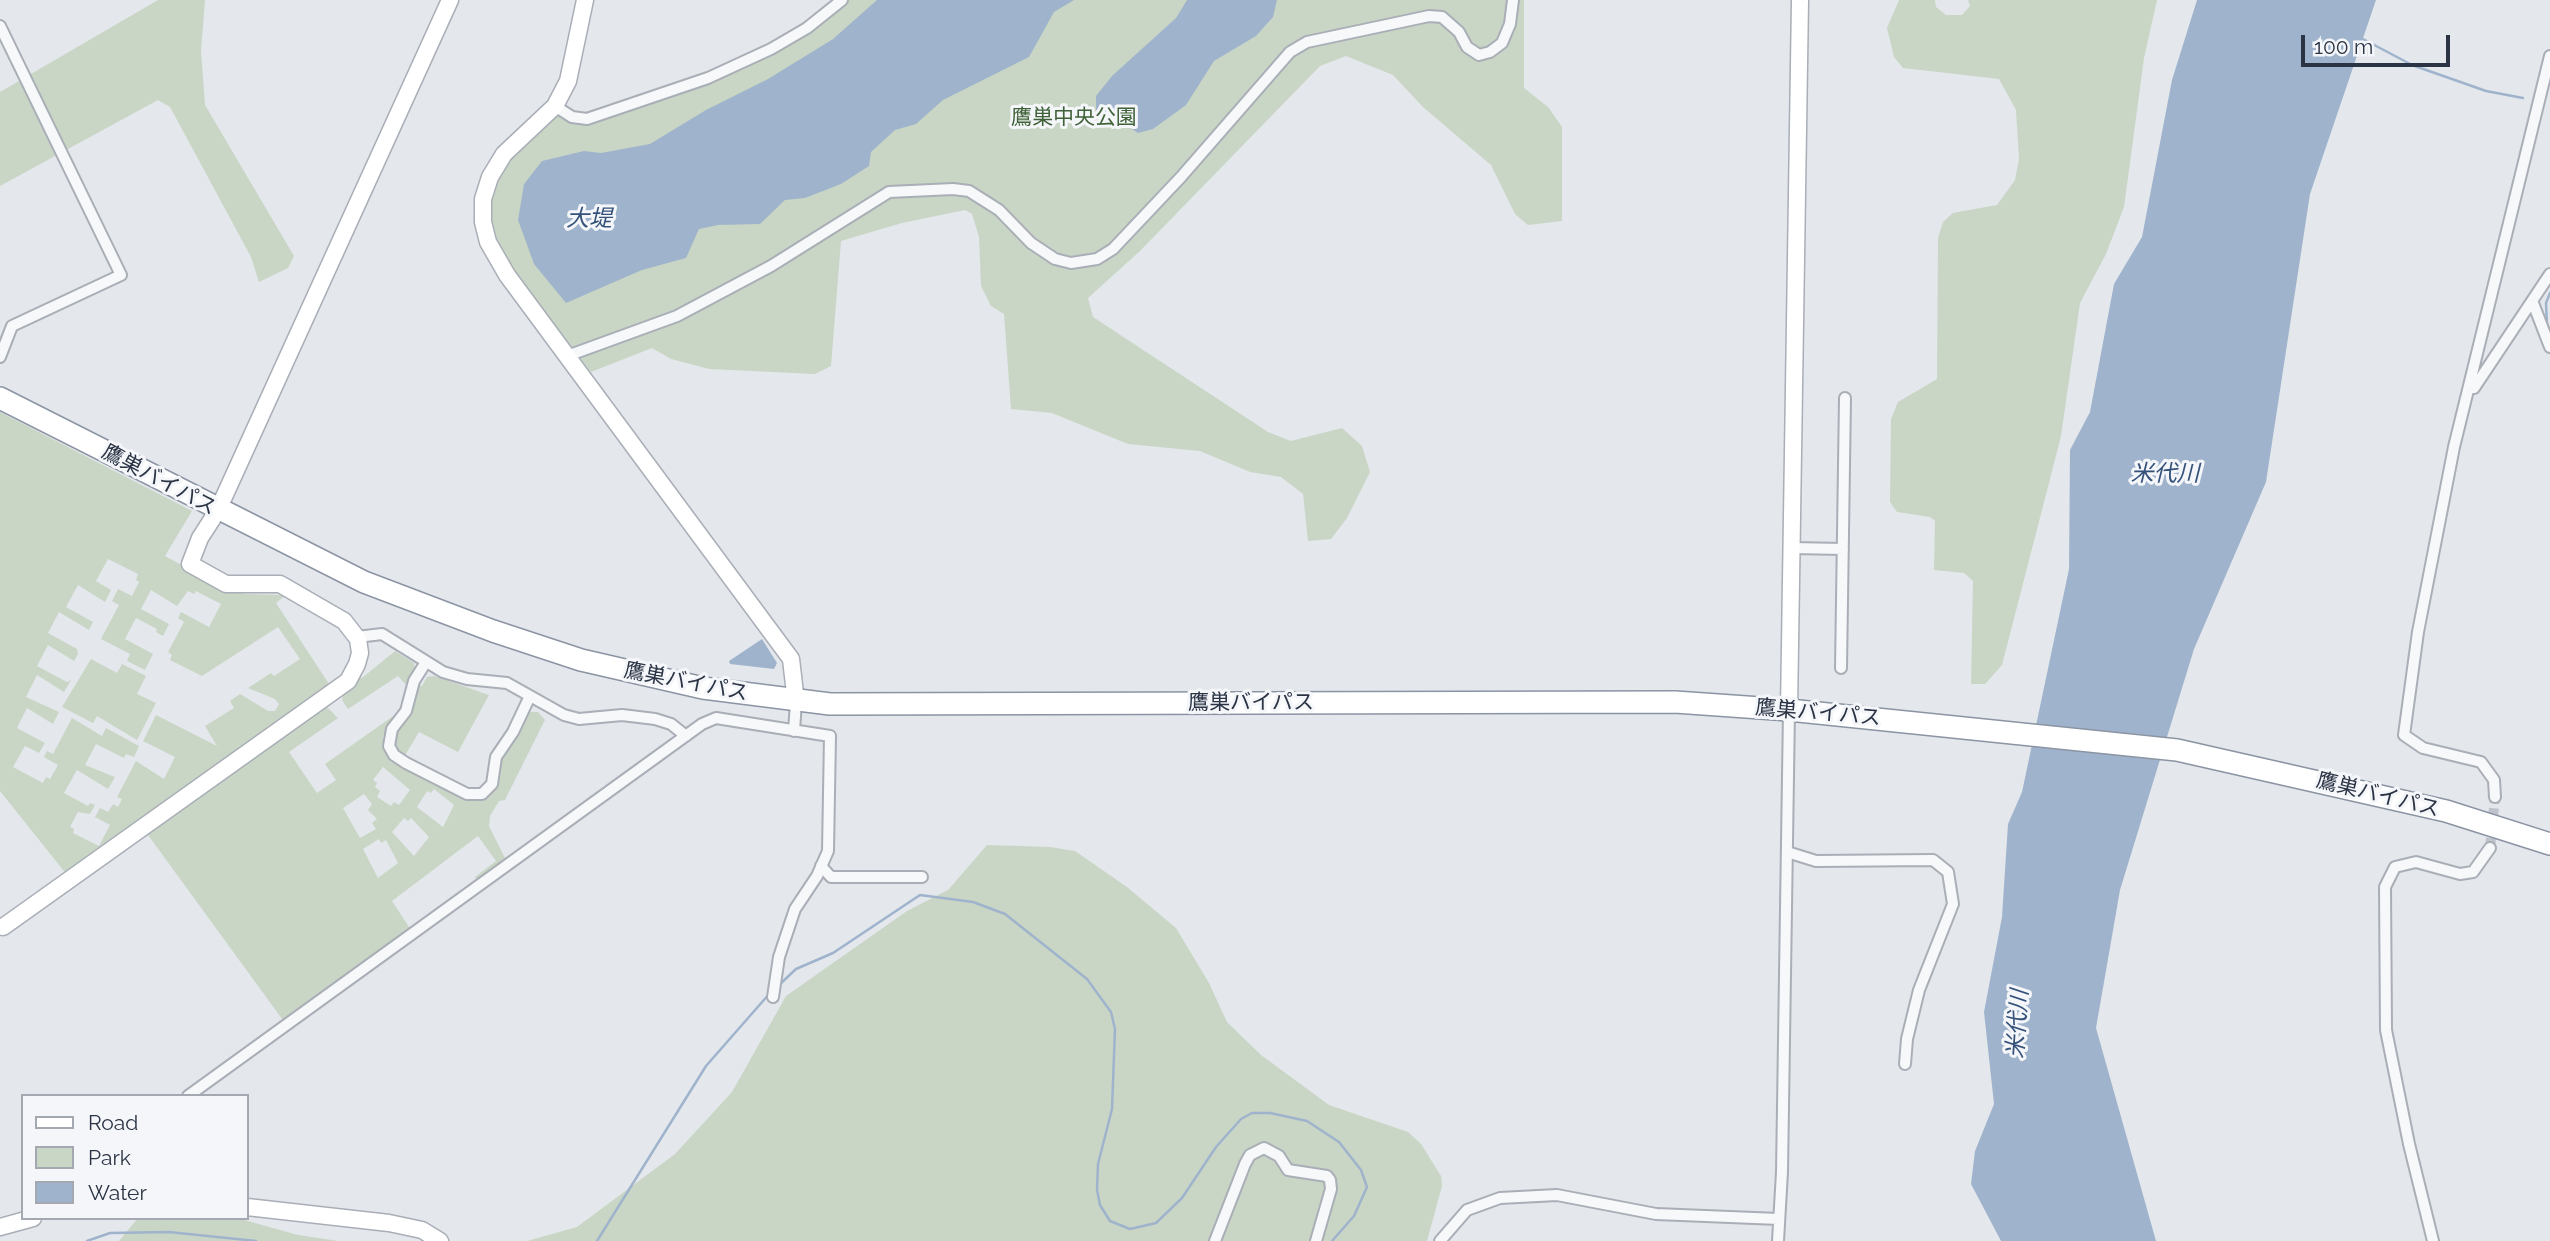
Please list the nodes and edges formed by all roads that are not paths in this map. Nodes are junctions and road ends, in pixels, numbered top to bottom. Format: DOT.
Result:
graph roads {
  1 [pos="450,0"];
  2 [pos="585,0"];
  3 [pos="842,0"];
  4 [pos="1513,0"];
  5 [pos="1800,0"];
  6 [pos="0,26"];
  7 [pos="2550,56"];
  8 [pos="555,106"];
  9 [pos="2550,274"];
  10 [pos="2533,303"];
  11 [pos="2550,347"];
  12 [pos="568,356"];
  13 [pos="0,357"];
  14 [pos="2469,394"];
  15 [pos="0,398"];
  16 [pos="1845,398"];
  17 [pos="218,510"];
  18 [pos="1792,548"];
  19 [pos="1843,549"];
  20 [pos="357,637"];
  21 [pos="426,662"];
  22 [pos="1841,668"];
  23 [pos="530,696"];
  24 [pos="796,702"];
  25 [pos="1789,710"];
  26 [pos="794,731"];
  27 [pos="686,736"];
  28 [pos="2495,797"];
  29 [pos="2550,844"];
  30 [pos="2490,848"];
  31 [pos="1787,852"];
  32 [pos="821,866"];
  33 [pos="922,877"];
  34 [pos="3,927"];
  35 [pos="774,996"];
  36 [pos="1905,1064"];
  37 [pos="191,1094"];
  38 [pos="248,1207"];
  39 [pos="1779,1219"];
  40 [pos="25,1220"];
  41 [pos="0,1227"];
  42 [pos="440,1241"];
  43 [pos="1215,1241"];
  44 [pos="1316,1241"];
  45 [pos="1440,1241"];
  46 [pos="1778,1241"];
  47 [pos="2433,1241"];
  1 -- 17 [label="street"];
  2 -- 8 [label="street"];
  3 -- 8 [label="street"];
  4 -- 12 [label="street"];
  5 -- 18 [label="street"];
  6 -- 13 [label="street"];
  7 -- 14 [label="street"];
  8 -- 12 [label="street"];
  9 -- 10 [label="street"];
  10 -- 11 [label="street"];
  10 -- 14 [label="street"];
  12 -- 24 [label="street"];
  14 -- 28 [label="street"];
  15 -- 17 [label="highway, 鷹巣バイパス"];
  16 -- 19 [label="street"];
  17 -- 20 [label="street"];
  17 -- 24 [label="highway, 鷹巣バイパス"];
  18 -- 19 [label="street"];
  18 -- 25 [label="street"];
  19 -- 22 [label="street"];
  20 -- 21 [label="street"];
  20 -- 34 [label="street"];
  21 -- 23 [label="street"];
  21 -- 23 [label="street"];
  23 -- 27 [label="street"];
  24 -- 25 [label="highway, 鷹巣バイパス"];
  24 -- 26 [label="street"];
  25 -- 29 [label="highway, 鷹巣バイパス"];
  25 -- 31 [label="street"];
  26 -- 27 [label="street"];
  26 -- 32 [label="street"];
  27 -- 37 [label="street"];
  30 -- 47 [label="street"];
  31 -- 36 [label="street"];
  31 -- 39 [label="street"];
  32 -- 33 [label="street"];
  32 -- 35 [label="street"];
  38 -- 42 [label="street"];
  39 -- 45 [label="street"];
  39 -- 46 [label="street"];
  40 -- 41 [label="street"];
  43 -- 44 [label="street"];
}
